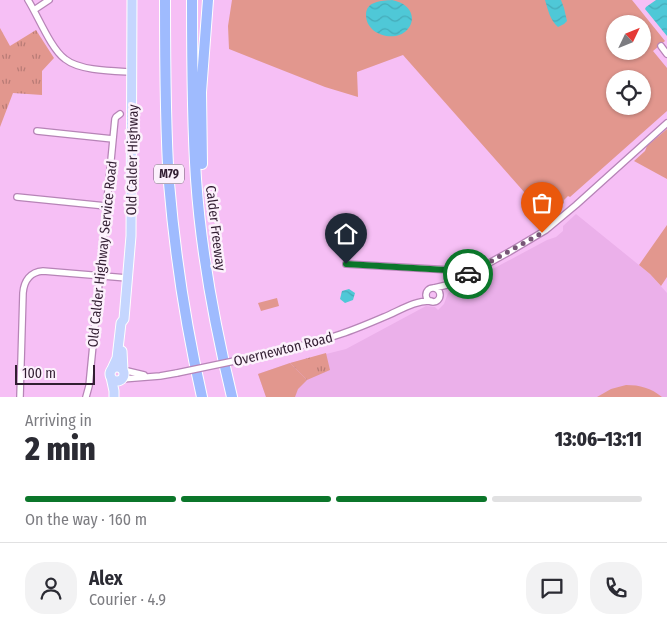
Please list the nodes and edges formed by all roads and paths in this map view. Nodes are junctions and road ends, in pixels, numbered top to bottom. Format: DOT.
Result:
graph roads {
  1 [pos="28,0"];
  2 [pos="49,0"];
  3 [pos="132,0"];
  4 [pos="165,0"];
  5 [pos="192,0"];
  6 [pos="208,0"];
  7 [pos="34,10"];
  8 [pos="661,46"];
  9 [pos="667,54"];
  10 [pos="132,72"];
  11 [pos="120,114"];
  12 [pos="667,123"];
  13 [pos="37,131"];
  14 [pos="113,139"];
  15 [pos="17,197"];
  16 [pos="106,206"];
  17 [pos="346,264"];
  18 [pos="99,275"];
  19 [pos="128,278"];
  20 [pos="455,281"];
  21 [pos="434,288"];
  22 [pos="426,293"];
  23 [pos="440,295"];
  24 [pos="212,299"];
  25 [pos="431,302"];
  26 [pos="411,305"];
  27 [pos="124,319"];
  28 [pos="111,374"];
  29 [pos="123,375"];
  30 [pos="20,397"];
  31 [pos="86,397"];
  32 [pos="114,397"];
  33 [pos="118,397"];
  34 [pos="202,397"];
  35 [pos="232,397"];
  1 -- 7 [label="street"];
  2 -- 7 [label="street"];
  3 -- 10 [label="main road, Old Calder Highway"];
  4 -- 34 [label="highway, M79"];
  5 -- 24 [label="highway, Calder Freeway / M79"];
  6 -- 24 [label="highway"];
  7 -- 10 [label="street"];
  8 -- 9 [label="street"];
  10 -- 19 [label="main road, Old Calder Highway"];
  11 -- 14 [label="street, Old Calder Highway Service Road"];
  12 -- 20 [label="street"];
  13 -- 14 [label="street"];
  14 -- 16 [label="street, Old Calder Highway Service Road"];
  15 -- 16 [label="street"];
  16 -- 18 [label="street, Old Calder Highway Service Road"];
  17 -- 20 [label="street"];
  18 -- 19 [label="street"];
  18 -- 30 [label="street"];
  18 -- 31 [label="street, Old Calder Highway Service Road"];
  19 -- 27 [label="main road, Old Calder Highway"];
  20 -- 21 [label="street"];
  20 -- 23 [label="street"];
  21 -- 22 [label="street"];
  21 -- 23 [label="street"];
  22 -- 25 [label="street"];
  22 -- 26 [label="street, Overnewton Road"];
  23 -- 25 [label="street"];
  24 -- 35 [label="highway, Calder Freeway / M79"];
  25 -- 26 [label="street, Overnewton Road"];
  26 -- 29 [label="street, Overnewton Road, bridge"];
  27 -- 28 [label="main road, Old Calder Highway"];
  27 -- 29 [label="main road, Old Calder Highway"];
  28 -- 29 [label="main road"];
  28 -- 32 [label="main road, Old Calder Highway"];
  29 -- 33 [label="main road, Old Calder Highway"];
}
